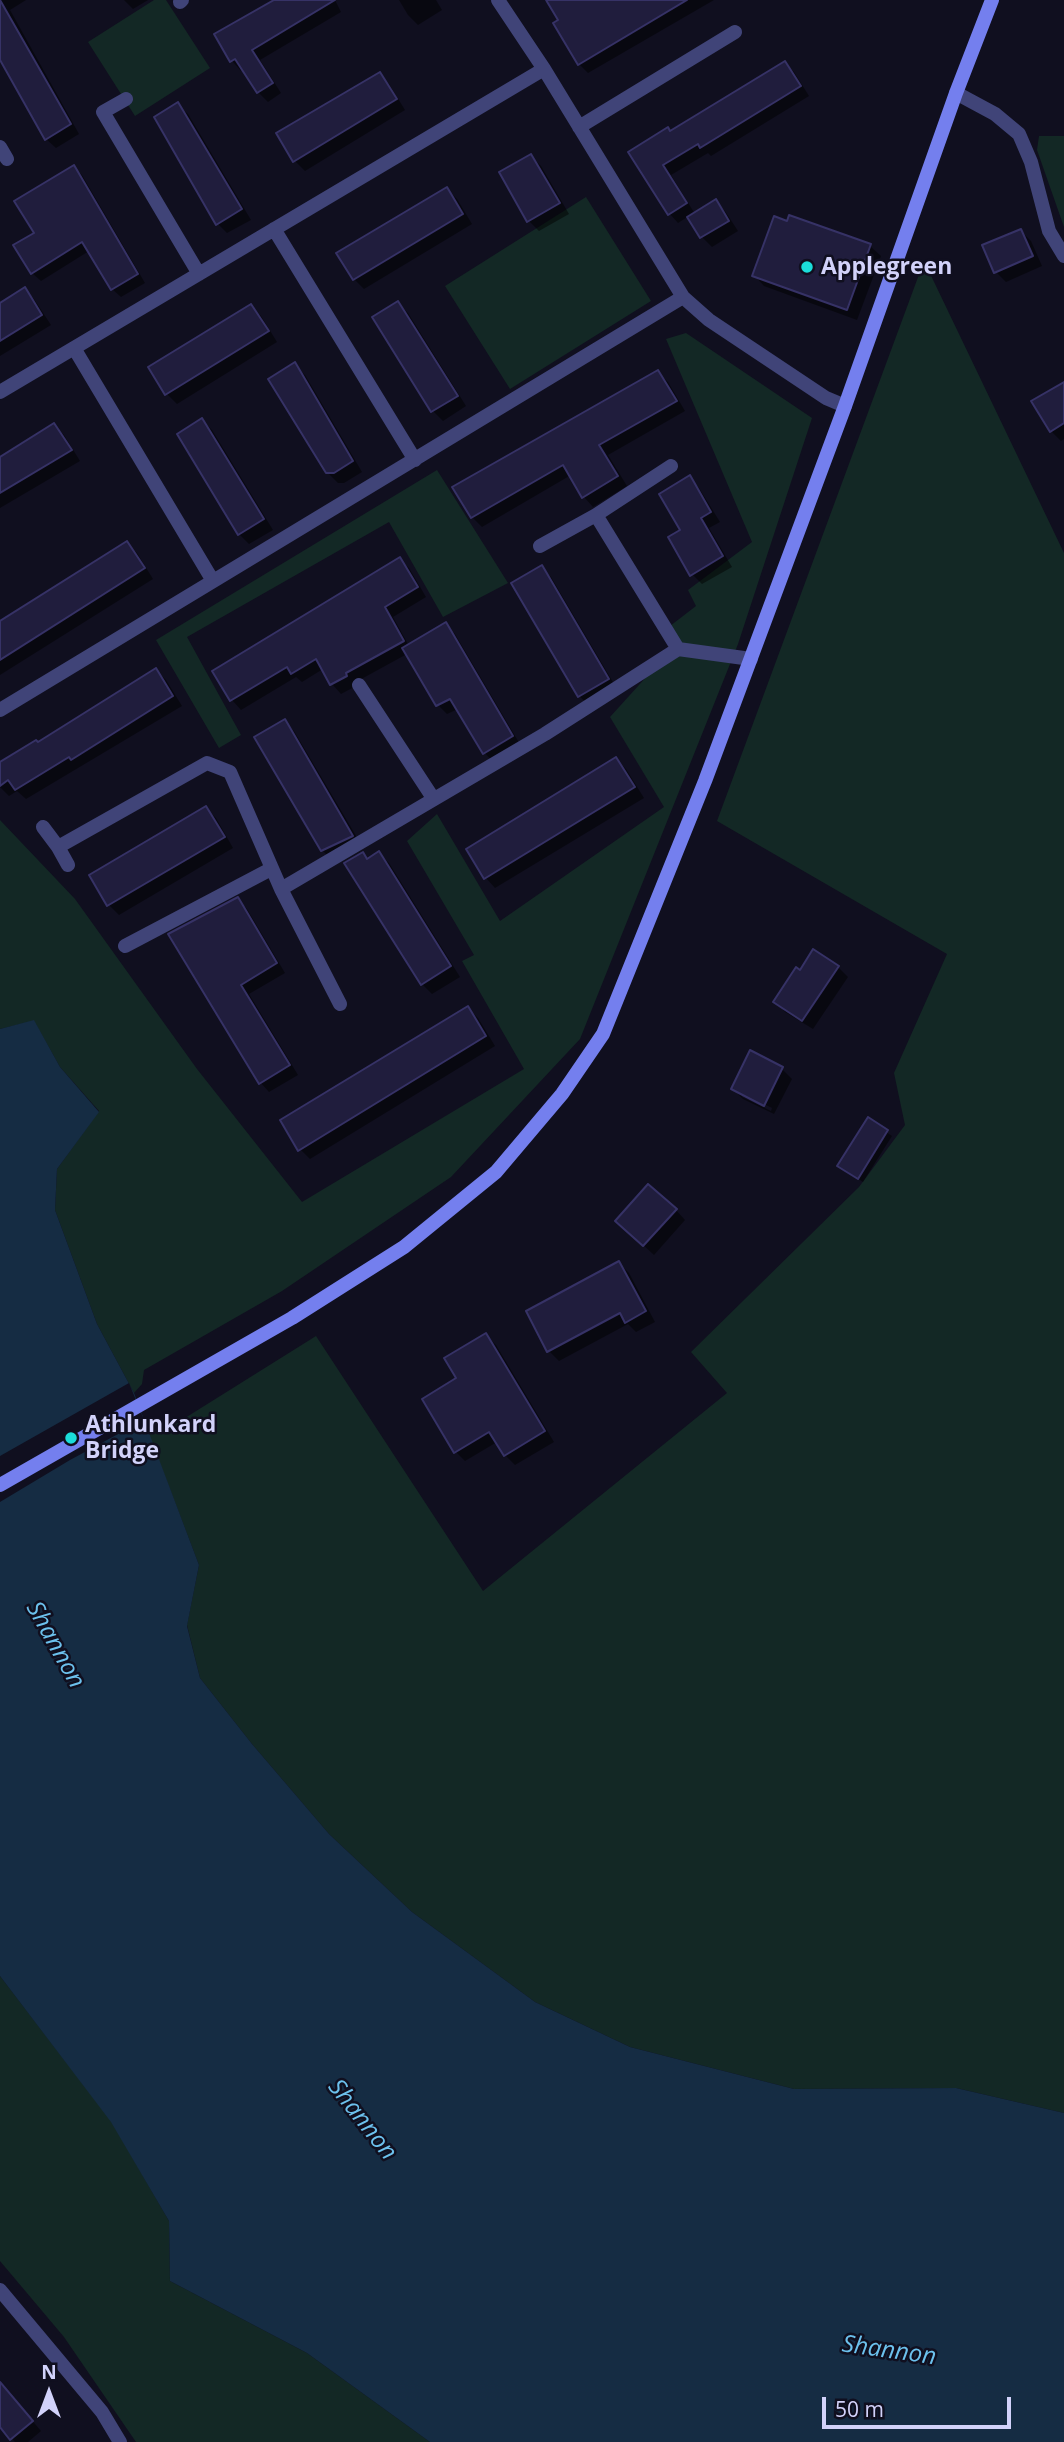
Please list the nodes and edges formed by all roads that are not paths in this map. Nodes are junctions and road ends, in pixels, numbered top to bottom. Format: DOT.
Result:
graph roads {
  1 [pos="498,0"];
  2 [pos="992,0"];
  3 [pos="735,32"];
  4 [pos="544,69"];
  5 [pos="956,93"];
  6 [pos="125,99"];
  7 [pos="579,127"];
  8 [pos="274,229"];
  9 [pos="1064,256"];
  10 [pos="199,274"];
  11 [pos="683,297"];
  12 [pos="74,348"];
  13 [pos="0,392"];
  14 [pos="845,405"];
  15 [pos="415,460"];
  16 [pos="671,466"];
  17 [pos="596,515"];
  18 [pos="540,546"];
  19 [pos="213,581"];
  20 [pos="678,649"];
  21 [pos="751,659"];
  22 [pos="359,685"];
  23 [pos="0,710"];
  24 [pos="433,798"];
  25 [pos="43,827"];
  26 [pos="58,846"];
  27 [pos="68,864"];
  28 [pos="271,869"];
  29 [pos="281,889"];
  30 [pos="125,946"];
  31 [pos="340,1004"];
  32 [pos="0,1485"];
  33 [pos="0,2290"];
  34 [pos="120,2442"];
  1 -- 4 [label="street"];
  2 -- 5 [label="main road"];
  3 -- 7 [label="street"];
  4 -- 7 [label="street"];
  4 -- 8 [label="street"];
  5 -- 9 [label="street"];
  5 -- 14 [label="main road"];
  6 -- 10 [label="street"];
  7 -- 11 [label="street"];
  8 -- 10 [label="street"];
  8 -- 15 [label="street"];
  10 -- 12 [label="street"];
  11 -- 14 [label="street"];
  11 -- 15 [label="street"];
  12 -- 13 [label="street"];
  12 -- 19 [label="street"];
  14 -- 21 [label="main road"];
  15 -- 19 [label="street"];
  16 -- 17 [label="street"];
  17 -- 18 [label="street"];
  17 -- 20 [label="street"];
  19 -- 23 [label="street"];
  20 -- 21 [label="street"];
  20 -- 24 [label="street"];
  21 -- 32 [label="main road"];
  22 -- 24 [label="street"];
  24 -- 29 [label="street"];
  25 -- 26 [label="street"];
  26 -- 27 [label="street"];
  26 -- 28 [label="street"];
  28 -- 29 [label="street"];
  28 -- 30 [label="street"];
  29 -- 31 [label="street"];
  33 -- 34 [label="street"];
}
